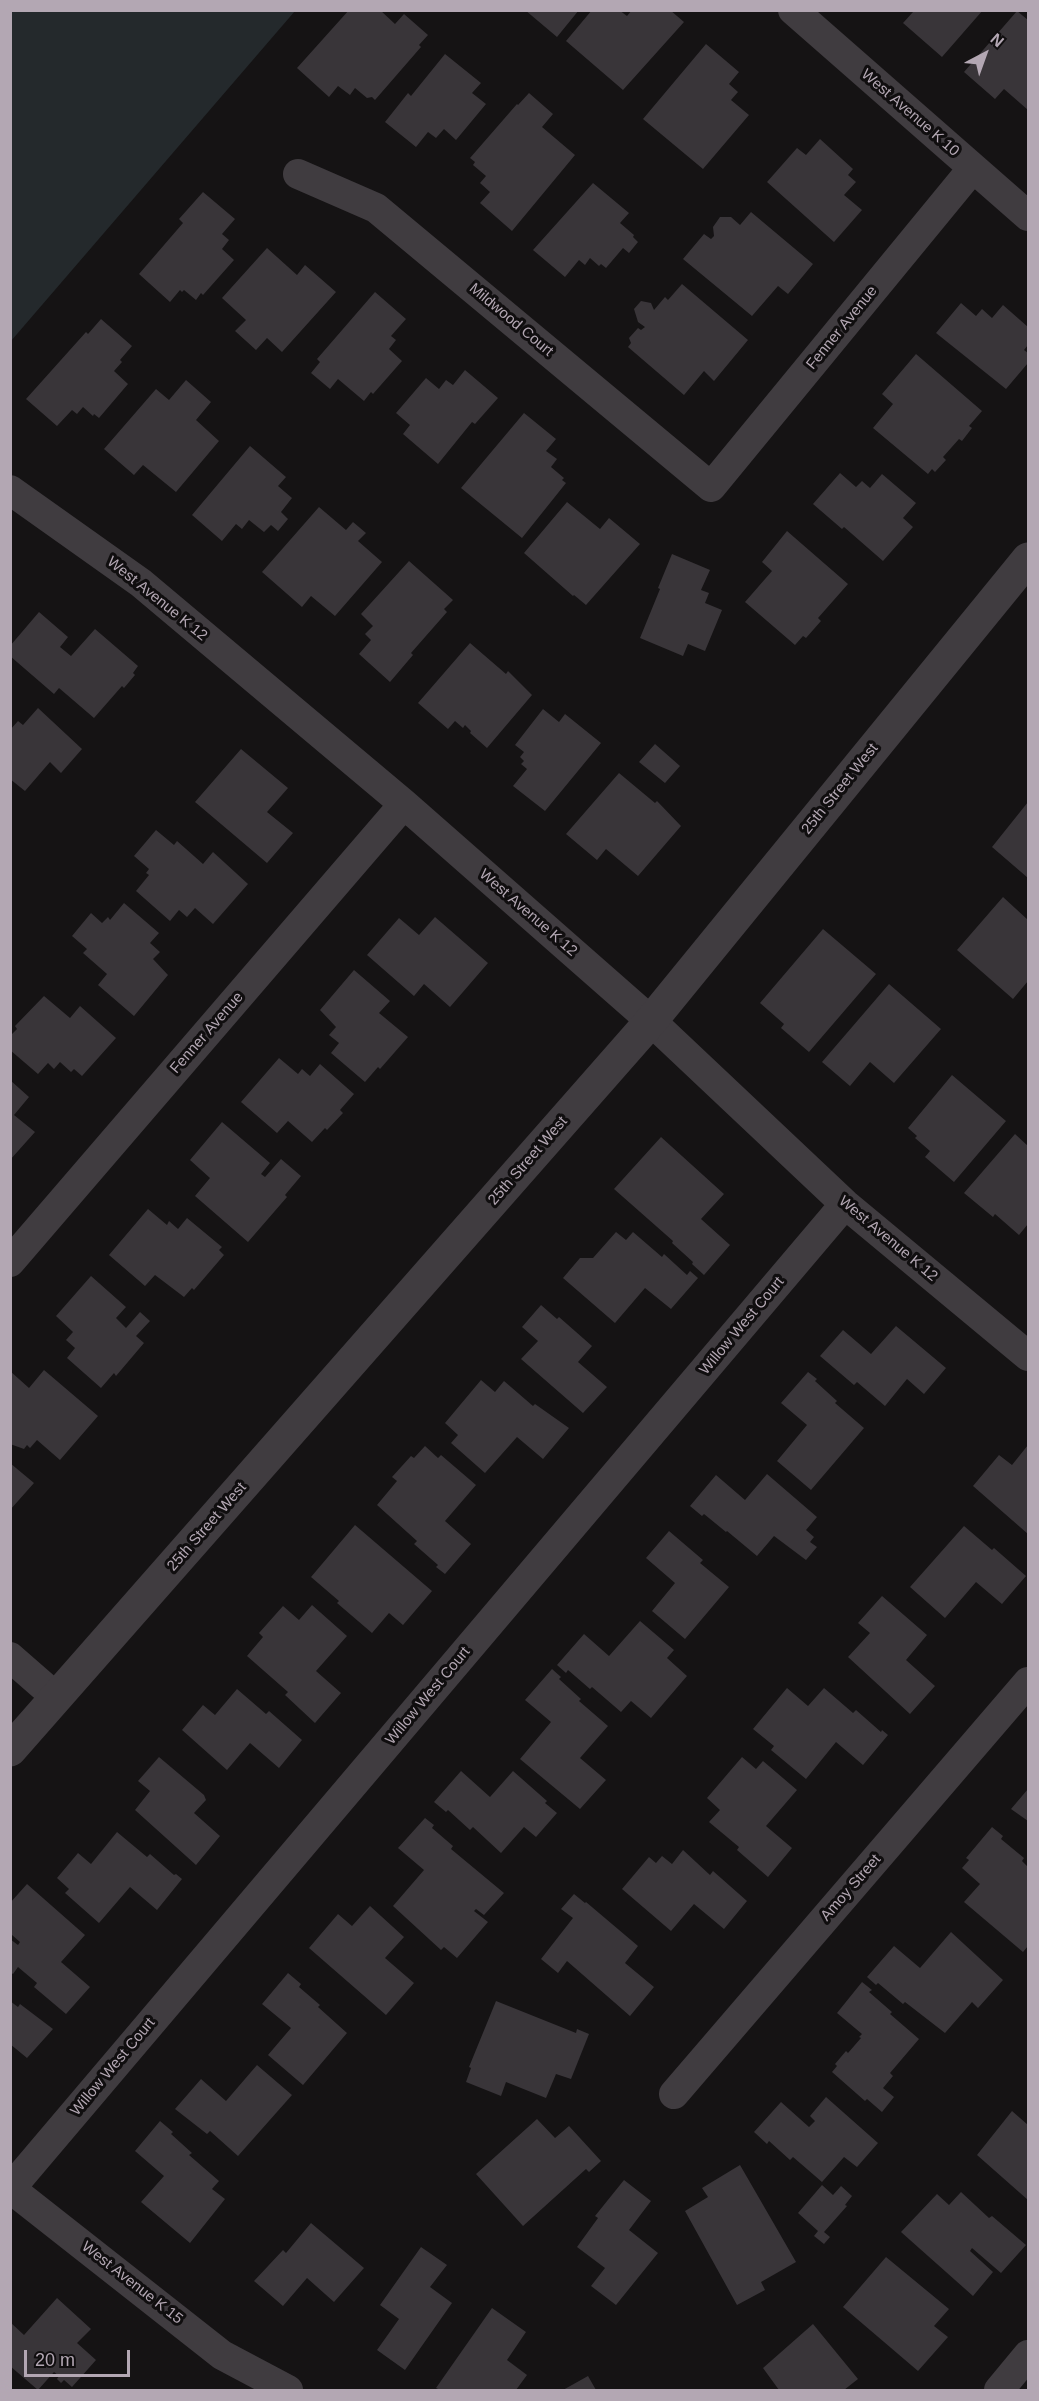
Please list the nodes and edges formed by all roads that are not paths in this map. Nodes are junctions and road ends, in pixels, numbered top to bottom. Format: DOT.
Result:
graph roads {
  1 [pos="793,10"];
  2 [pos="973,168"];
  3 [pos="298,174"];
  4 [pos="1029,216"];
  5 [pos="711,487"];
  6 [pos="10,490"];
  7 [pos="1029,559"];
  8 [pos="404,804"];
  9 [pos="651,1021"];
  10 [pos="844,1204"];
  11 [pos="10,1262"];
  12 [pos="1024,1342"];
  13 [pos="10,1658"];
  14 [pos="1029,1682"];
  15 [pos="57,1698"];
  16 [pos="10,1750"];
  17 [pos="674,2094"];
  18 [pos="11,2189"];
  19 [pos="1029,2355"];
  20 [pos="288,2391"];
  21 [pos="999,2391"];
  1 -- 2 [label="street, West Avenue K 10"];
  2 -- 4 [label="street, West Avenue K 10"];
  2 -- 5 [label="street, Fenner Avenue"];
  3 -- 5 [label="street, Mildwood Court"];
  6 -- 8 [label="street, West Avenue K 12"];
  7 -- 9 [label="street, 25th Street West"];
  8 -- 9 [label="street, West Avenue K 12"];
  8 -- 11 [label="street, Fenner Avenue"];
  9 -- 10 [label="street, West Avenue K 12"];
  9 -- 15 [label="street, 25th Street West"];
  10 -- 12 [label="street, West Avenue K 12"];
  10 -- 18 [label="street, Willow West Court"];
  13 -- 15 [label="street"];
  14 -- 17 [label="street, Amoy Street"];
  15 -- 16 [label="street, 25th Street West"];
  18 -- 20 [label="street, West Avenue K 15"];
  19 -- 21 [label="street"];
}
